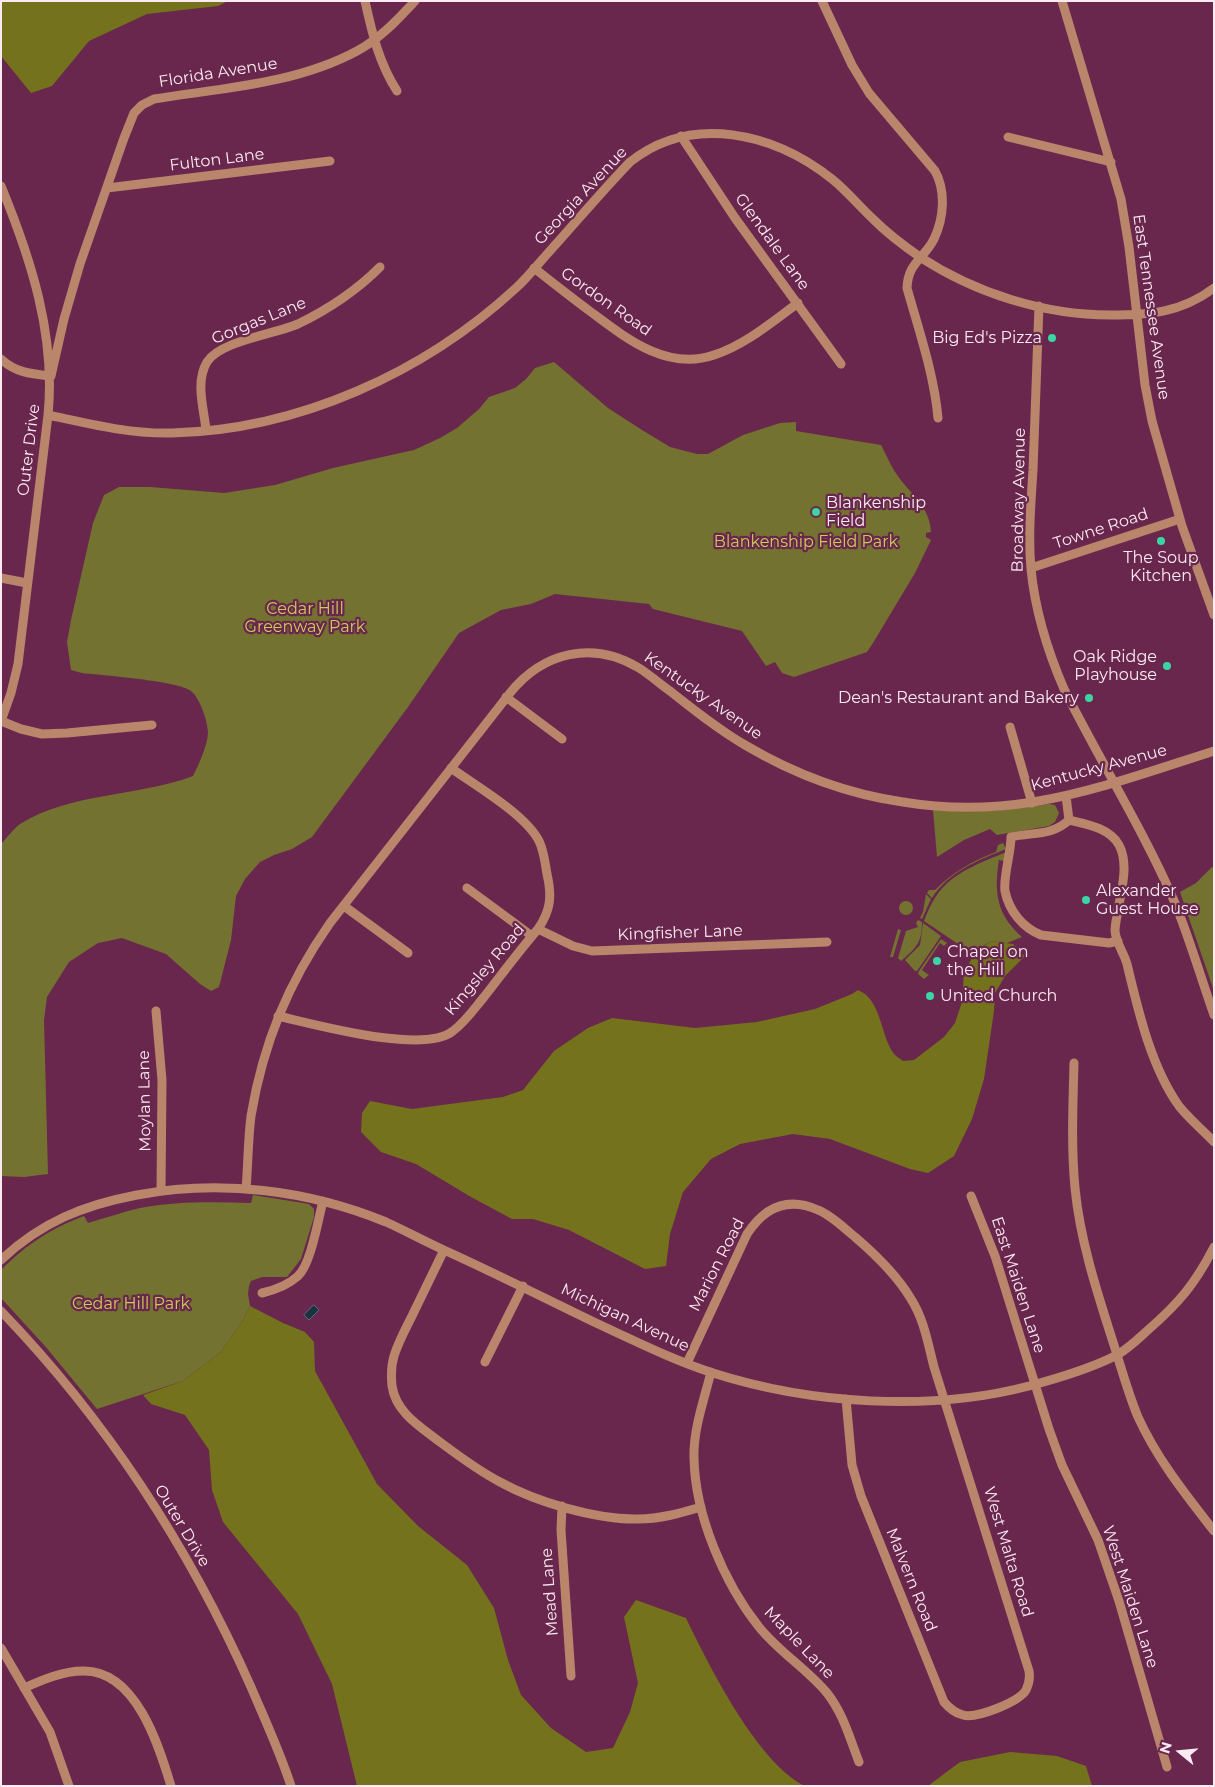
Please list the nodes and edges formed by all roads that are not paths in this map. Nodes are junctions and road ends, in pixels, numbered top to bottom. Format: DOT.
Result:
graph roads {
  1 [pos="365,1"];
  2 [pos="415,1"];
  3 [pos="822,1"];
  4 [pos="1062,1"];
  5 [pos="374,40"];
  6 [pos="397,91"];
  7 [pos="681,136"];
  8 [pos="1008,137"];
  9 [pos="330,161"];
  10 [pos="1111,162"];
  11 [pos="1,186"];
  12 [pos="107,188"];
  13 [pos="920,257"];
  14 [pos="380,267"];
  15 [pos="534,268"];
  16 [pos="1214,288"];
  17 [pos="798,303"];
  18 [pos="1039,306"];
  19 [pos="1137,315"];
  20 [pos="64,319"];
  21 [pos="44,321"];
  22 [pos="1,359"];
  23 [pos="841,364"];
  24 [pos="51,376"];
  25 [pos="48,415"];
  26 [pos="938,418"];
  27 [pos="206,430"];
  28 [pos="1180,519"];
  29 [pos="1031,568"];
  30 [pos="1,578"];
  31 [pos="27,583"];
  32 [pos="1210,595"];
  33 [pos="1213,612"];
  34 [pos="506,697"];
  35 [pos="1,721"];
  36 [pos="152,725"];
  37 [pos="1010,727"];
  38 [pos="562,739"];
  39 [pos="1214,751"];
  40 [pos="450,768"];
  41 [pos="1114,782"];
  42 [pos="1066,796"];
  43 [pos="1032,802"];
  44 [pos="1069,820"];
  45 [pos="467,888"];
  46 [pos="344,906"];
  47 [pos="538,929"];
  48 [pos="532,936"];
  49 [pos="1118,941"];
  50 [pos="827,942"];
  51 [pos="408,953"];
  52 [pos="156,1011"];
  53 [pos="1214,1015"];
  54 [pos="278,1016"];
  55 [pos="1074,1063"];
  56 [pos="1214,1142"];
  57 [pos="246,1189"];
  58 [pos="160,1190"];
  59 [pos="972,1196"];
  60 [pos="323,1201"];
  61 [pos="796,1204"];
  62 [pos="1214,1247"];
  63 [pos="444,1250"];
  64 [pos="1,1260"];
  65 [pos="523,1286"];
  66 [pos="262,1293"];
  67 [pos="1,1311"];
  68 [pos="1117,1355"];
  69 [pos="485,1362"];
  70 [pos="687,1363"];
  71 [pos="711,1372"];
  72 [pos="1034,1384"];
  73 [pos="846,1399"];
  74 [pos="945,1400"];
  75 [pos="562,1506"];
  76 [pos="701,1507"];
  77 [pos="1214,1530"];
  78 [pos="1,1648"];
  79 [pos="571,1676"];
  80 [pos="24,1688"];
  81 [pos="1007,1704"];
  82 [pos="859,1762"];
  83 [pos="1167,1767"];
  84 [pos="69,1786"];
  85 [pos="171,1786"];
  86 [pos="291,1786"];
  1 -- 5 [label="street"];
  2 -- 5 [label="street, Florida Avenue"];
  3 -- 13 [label="street"];
  4 -- 10 [label="street, East Tennessee Avenue"];
  5 -- 6 [label="street"];
  5 -- 12 [label="street, Florida Avenue"];
  7 -- 13 [label="street, Georgia Avenue"];
  7 -- 15 [label="street, Georgia Avenue"];
  7 -- 17 [label="street, Glendale Lane"];
  8 -- 10 [label="street"];
  9 -- 12 [label="street, Fulton Lane"];
  10 -- 19 [label="street, East Tennessee Avenue"];
  11 -- 21 [label="street, Outer Drive"];
  12 -- 20 [label="street, Florida Avenue"];
  13 -- 18 [label="street, Georgia Avenue"];
  13 -- 26 [label="street"];
  14 -- 27 [label="street, Gorgas Lane"];
  15 -- 17 [label="street, Gordon Road"];
  15 -- 27 [label="street, Georgia Avenue"];
  16 -- 19 [label="street, Georgia Avenue"];
  17 -- 23 [label="street, Glendale Lane"];
  18 -- 19 [label="street, Georgia Avenue"];
  18 -- 29 [label="street, Broadway Avenue"];
  19 -- 28 [label="street, East Tennessee Avenue"];
  20 -- 21 [label="street"];
  20 -- 24 [label="street, Florida Avenue"];
  21 -- 24 [label="street, Outer Drive"];
  22 -- 24 [label="street"];
  24 -- 25 [label="street, Outer Drive"];
  25 -- 27 [label="street, Georgia Avenue"];
  25 -- 31 [label="street, Outer Drive"];
  28 -- 29 [label="street, Towne Road"];
  28 -- 32 [label="street, East Tennessee Avenue"];
  29 -- 41 [label="street, Broadway Avenue"];
  30 -- 31 [label="street"];
  31 -- 35 [label="street, Outer Drive"];
  32 -- 33 [label="street, East Tennessee Avenue"];
  34 -- 38 [label="street"];
  34 -- 40 [label="street, Kentucky Avenue"];
  34 -- 43 [label="street, Kentucky Avenue"];
  35 -- 36 [label="street"];
  37 -- 43 [label="street"];
  39 -- 41 [label="street, Kentucky Avenue"];
  40 -- 46 [label="street, Kentucky Avenue"];
  40 -- 47 [label="street, Kingsley Road"];
  41 -- 42 [label="street, Kentucky Avenue"];
  41 -- 53 [label="street, Broadway Avenue"];
  42 -- 43 [label="street, Kentucky Avenue"];
  42 -- 44 [label="street"];
  44 -- 49 [label="street"];
  44 -- 49 [label="street"];
  45 -- 48 [label="street"];
  46 -- 51 [label="street"];
  46 -- 54 [label="street, Kentucky Avenue"];
  47 -- 48 [label="street, Kingsley Road"];
  47 -- 50 [label="street, Kingfisher Lane"];
  48 -- 54 [label="street, Kingsley Road"];
  49 -- 56 [label="street"];
  52 -- 58 [label="street, Moylan Lane"];
  54 -- 57 [label="street, Kentucky Avenue"];
  55 -- 68 [label="street"];
  57 -- 58 [label="street, Michigan Avenue"];
  57 -- 60 [label="street, Michigan Avenue"];
  58 -- 64 [label="street, Michigan Avenue"];
  59 -- 72 [label="street, East Maiden Lane"];
  60 -- 63 [label="street, Michigan Avenue"];
  60 -- 66 [label="street"];
  61 -- 70 [label="street, Marion Road"];
  61 -- 74 [label="street, West Malta Road"];
  62 -- 68 [label="street, Michigan Avenue"];
  63 -- 65 [label="street, Michigan Avenue"];
  63 -- 75 [label="street"];
  65 -- 69 [label="street"];
  65 -- 70 [label="street, Michigan Avenue"];
  67 -- 86 [label="street, Outer Drive"];
  68 -- 72 [label="street, Michigan Avenue"];
  68 -- 77 [label="street"];
  70 -- 71 [label="street, Michigan Avenue"];
  71 -- 73 [label="street, Michigan Avenue"];
  71 -- 76 [label="street, Maple Lane"];
  72 -- 74 [label="street, Michigan Avenue"];
  72 -- 83 [label="street, West Maiden Lane"];
  73 -- 74 [label="street, Michigan Avenue"];
  73 -- 81 [label="street, Malvern Road"];
  74 -- 81 [label="street, West Malta Road"];
  75 -- 76 [label="street"];
  75 -- 79 [label="street, Mead Lane"];
  76 -- 82 [label="street, Maple Lane"];
  78 -- 80 [label="street"];
  80 -- 84 [label="street"];
  80 -- 85 [label="street"];
}
